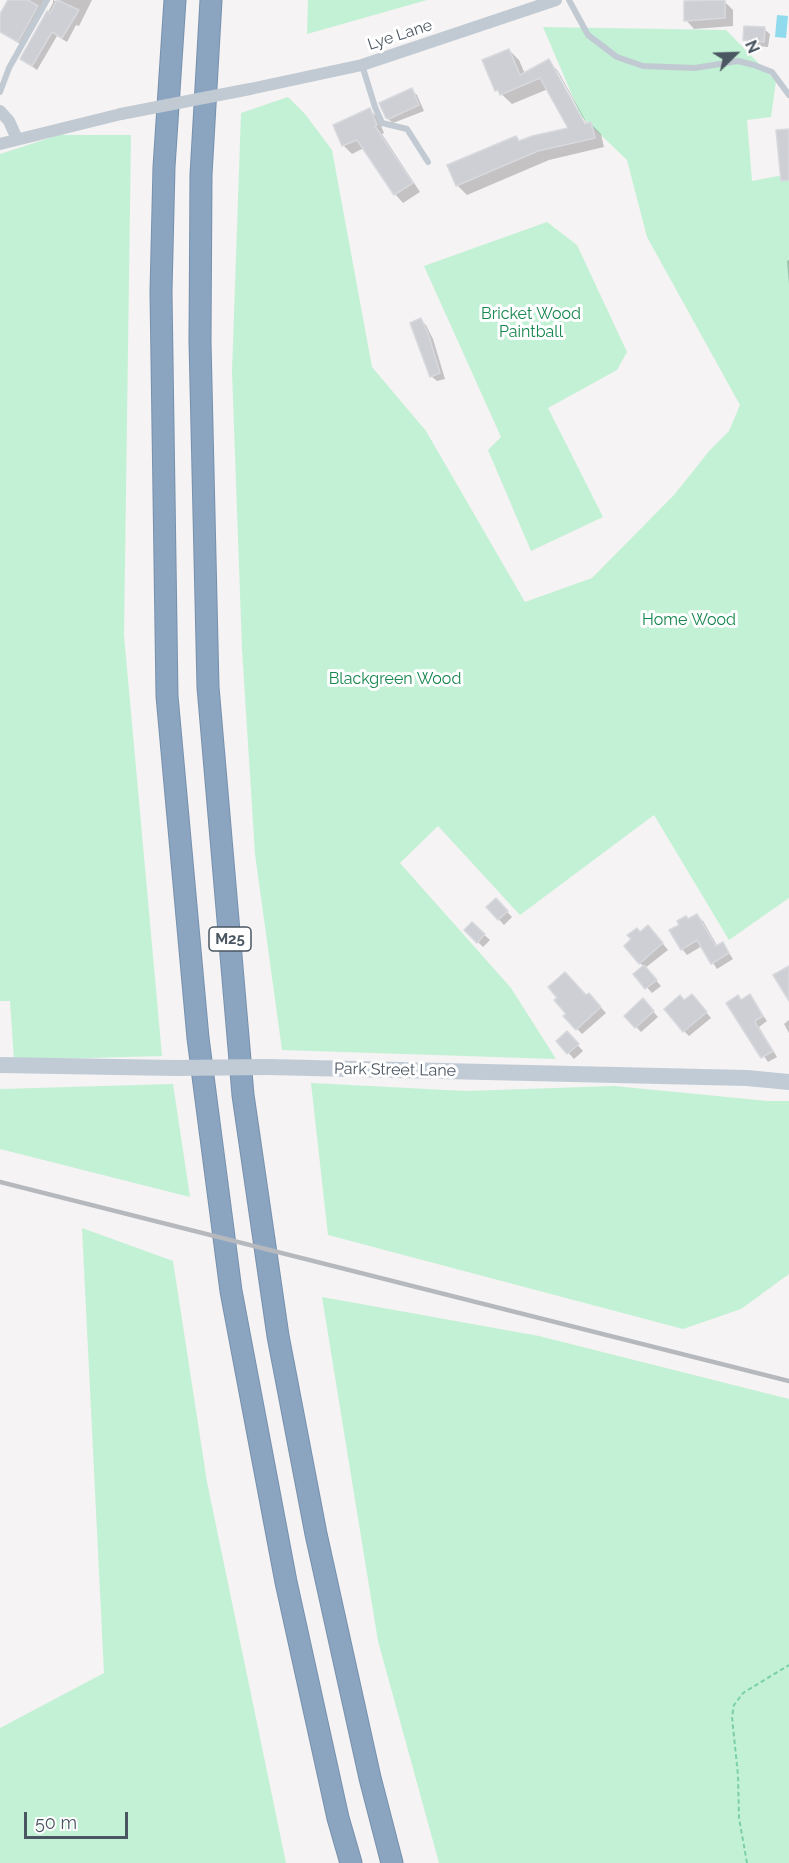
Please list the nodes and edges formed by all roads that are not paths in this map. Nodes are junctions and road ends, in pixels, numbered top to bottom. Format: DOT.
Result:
graph roads {
  1 [pos="47,0"];
  2 [pos="175,0"];
  3 [pos="211,0"];
  4 [pos="556,0"];
  5 [pos="569,0"];
  6 [pos="362,65"];
  7 [pos="0,92"];
  8 [pos="789,95"];
  9 [pos="0,111"];
  10 [pos="17,139"];
  11 [pos="0,144"];
  12 [pos="428,162"];
  13 [pos="0,1065"];
  14 [pos="789,1082"];
  15 [pos="351,1863"];
  16 [pos="392,1863"];
  1 -- 7 [label="lane"];
  2 -- 15 [label="highway, M25"];
  3 -- 16 [label="highway, M25"];
  4 -- 6 [label="street, Lye Lane"];
  5 -- 8 [label="lane"];
  6 -- 10 [label="street, Lye Lane, bridge"];
  6 -- 12 [label="lane"];
  9 -- 10 [label="street"];
  10 -- 11 [label="street"];
  13 -- 14 [label="street, Park Street Lane, bridge"];
}
